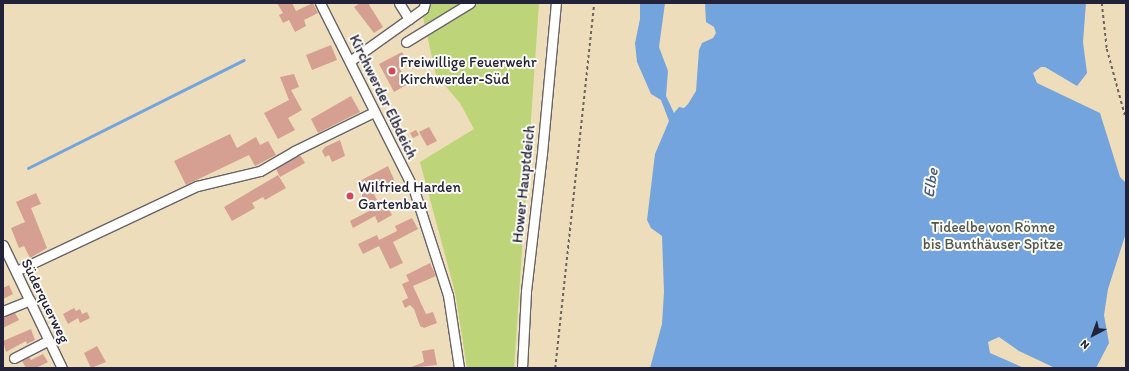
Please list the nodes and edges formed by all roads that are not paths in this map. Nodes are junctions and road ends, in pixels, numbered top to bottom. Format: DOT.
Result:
graph roads {
  1 [pos="320,3"];
  2 [pos="399,3"];
  3 [pos="426,3"];
  4 [pos="470,3"];
  5 [pos="556,3"];
  6 [pos="409,19"];
  7 [pos="406,42"];
  8 [pos="350,61"];
  9 [pos="374,112"];
  10 [pos="3,245"];
  11 [pos="16,271"];
  12 [pos="30,300"];
  13 [pos="3,311"];
  14 [pos="49,340"];
  15 [pos="14,358"];
  16 [pos="62,368"];
  17 [pos="459,368"];
  18 [pos="522,368"];
  1 -- 8 [label="street, Kirchwerder Elbdeich"];
  2 -- 6 [label="street"];
  3 -- 6 [label="street"];
  4 -- 7 [label="street"];
  5 -- 18 [label="street, Hower Hauptdeich"];
  6 -- 8 [label="street"];
  8 -- 9 [label="street, Kirchwerder Elbdeich"];
  9 -- 11 [label="street"];
  9 -- 17 [label="street, Kirchwerder Elbdeich"];
  10 -- 11 [label="street, Süderquerweg"];
  11 -- 12 [label="street, Süderquerweg"];
  12 -- 13 [label="street"];
  12 -- 14 [label="street, Süderquerweg"];
  14 -- 15 [label="street"];
  14 -- 16 [label="street, Süderquerweg"];
}
